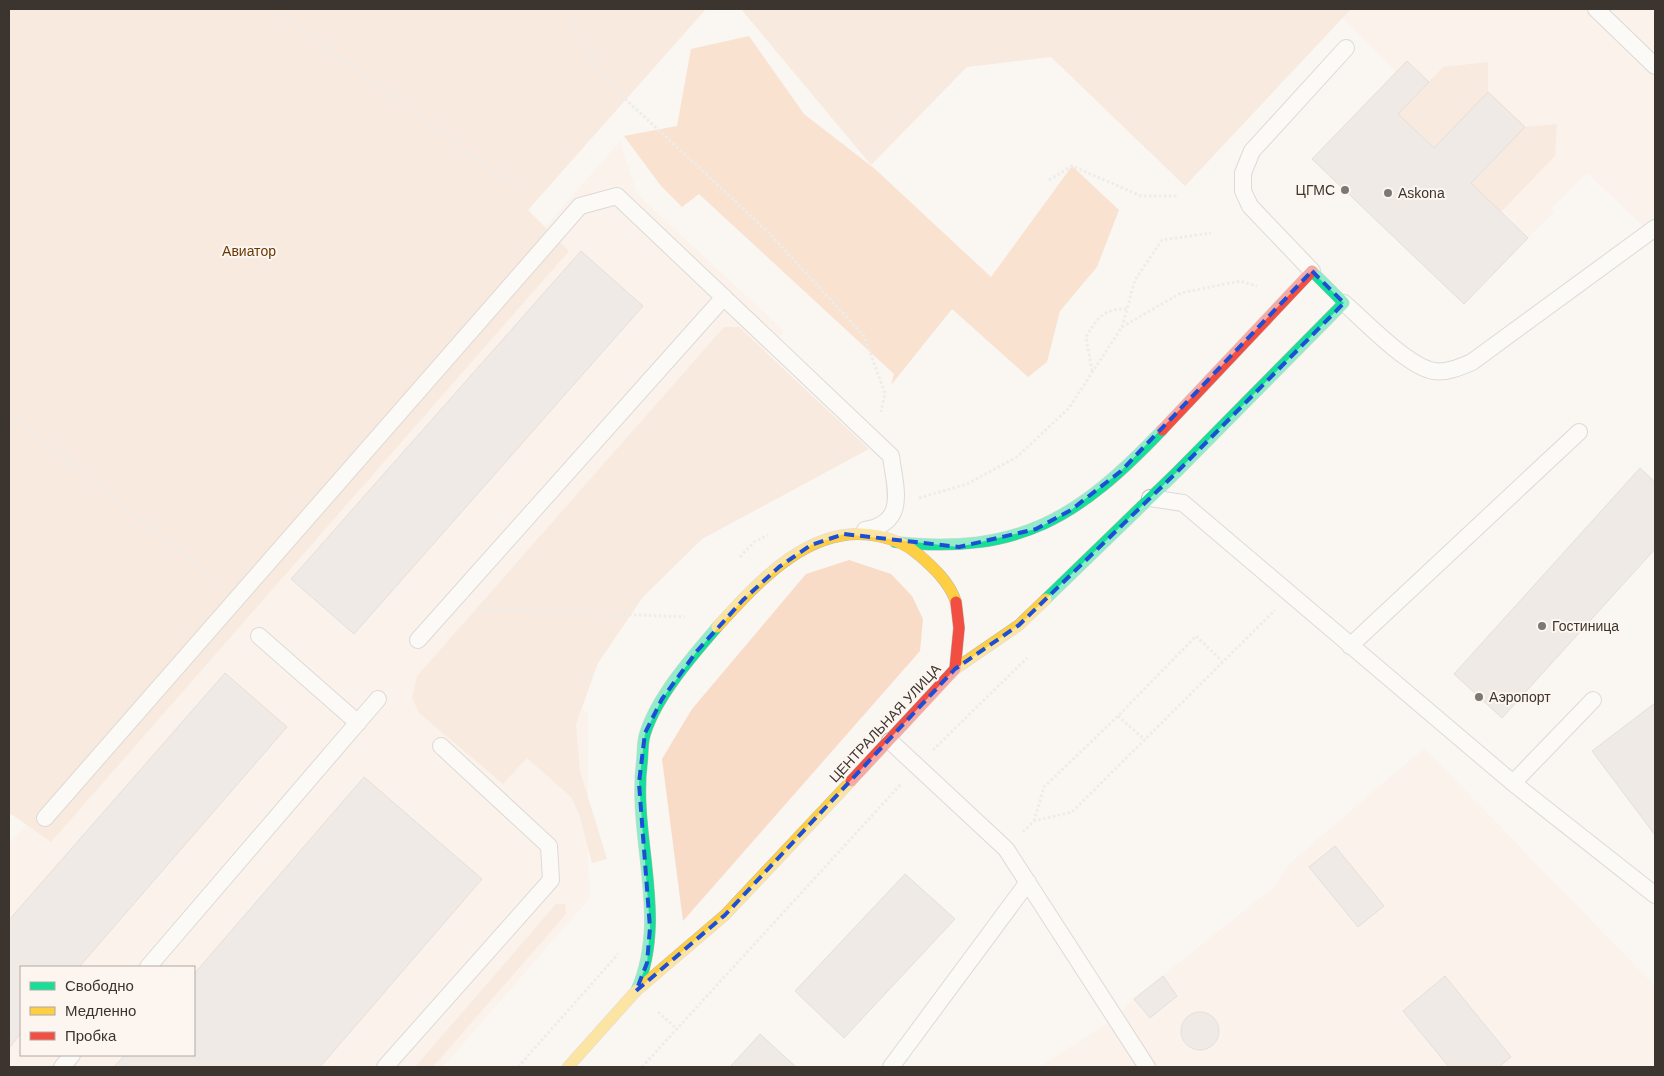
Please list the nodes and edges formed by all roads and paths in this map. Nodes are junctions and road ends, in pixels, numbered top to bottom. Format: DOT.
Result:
graph roads {
  1 [pos="275,9"];
  2 [pos="563,9"];
  3 [pos="1596,9"];
  4 [pos="1346,48"];
  5 [pos="1655,66"];
  6 [pos="1049,180"];
  7 [pos="516,188"];
  8 [pos="1179,196"];
  9 [pos="1655,228"];
  10 [pos="1211,233"];
  11 [pos="1312,271"];
  12 [pos="724,297"];
  13 [pos="1288,297"];
  14 [pos="1344,303"];
  15 [pos="1127,309"];
  16 [pos="1122,327"];
  17 [pos="1092,372"];
  18 [pos="9,414"];
  19 [pos="1579,432"];
  20 [pos="874,440"];
  21 [pos="1150,498"];
  22 [pos="897,505"];
  23 [pos="844,534"];
  24 [pos="895,542"];
  25 [pos="214,579"];
  26 [pos="1289,596"];
  27 [pos="449,606"];
  28 [pos="686,617"];
  29 [pos="259,636"];
  30 [pos="418,640"];
  31 [pos="1350,646"];
  32 [pos="1222,660"];
  33 [pos="955,670"];
  34 [pos="378,699"];
  35 [pos="1593,700"];
  36 [pos="1118,716"];
  37 [pos="358,722"];
  38 [pos="1144,740"];
  39 [pos="890,741"];
  40 [pos="441,746"];
  41 [pos="1513,783"];
  42 [pos="46,818"];
  43 [pos="1034,820"];
  44 [pos="1006,848"];
  45 [pos="1028,882"];
  46 [pos="1655,895"];
  47 [pos="149,966"];
  48 [pos="636,991"];
  49 [pos="71,1056"];
  50 [pos="62,1067"];
  51 [pos="385,1067"];
  52 [pos="568,1067"];
  53 [pos="891,1067"];
  54 [pos="1147,1067"];
  1 -- 7 [label="path"];
  2 -- 20 [label="path"];
  3 -- 5 [label="lane"];
  4 -- 11 [label="lane"];
  6 -- 8 [label="path"];
  9 -- 14 [label="lane"];
  10 -- 15 [label="path"];
  11 -- 13 [label="main road"];
  11 -- 14 [label="main road"];
  12 -- 20 [label="lane"];
  12 -- 27 [label="lane"];
  12 -- 42 [label="lane"];
  13 -- 16 [label="path"];
  13 -- 24 [label="main road"];
  14 -- 21 [label="main road"];
  15 -- 16 [label="path"];
  15 -- 17 [label="path"];
  16 -- 17 [label="path"];
  17 -- 22 [label="path"];
  18 -- 25 [label="path"];
  19 -- 31 [label="lane"];
  20 -- 22 [label="lane"];
  21 -- 26 [label="lane"];
  21 -- 33 [label="main road"];
  22 -- 23 [label="lane"];
  23 -- 24 [label="main road, ЦЕНТРАЛЬНАЯ УЛИЦА"];
  23 -- 48 [label="main road, ЦЕНТРАЛЬНАЯ УЛИЦА"];
  24 -- 33 [label="main road, ЦЕНТРАЛЬНАЯ УЛИЦА"];
  26 -- 31 [label="lane"];
  26 -- 32 [label="path"];
  27 -- 28 [label="path"];
  27 -- 30 [label="lane"];
  29 -- 37 [label="lane"];
  31 -- 41 [label="lane"];
  32 -- 36 [label="path"];
  32 -- 38 [label="path"];
  33 -- 39 [label="main road, ЦЕНТРАЛЬНАЯ УЛИЦА"];
  34 -- 37 [label="lane"];
  35 -- 41 [label="lane"];
  36 -- 38 [label="path"];
  36 -- 43 [label="path"];
  37 -- 47 [label="lane"];
  38 -- 43 [label="path"];
  39 -- 44 [label="lane"];
  39 -- 48 [label="main road, ЦЕНТРАЛЬНАЯ УЛИЦА"];
  40 -- 51 [label="lane"];
  41 -- 46 [label="lane"];
  43 -- 44 [label="path"];
  44 -- 45 [label="lane"];
  45 -- 53 [label="lane"];
  45 -- 54 [label="lane"];
  48 -- 52 [label="main road, ЦЕНТРАЛЬНАЯ УЛИЦА"];
  49 -- 50 [label="lane"];
}
